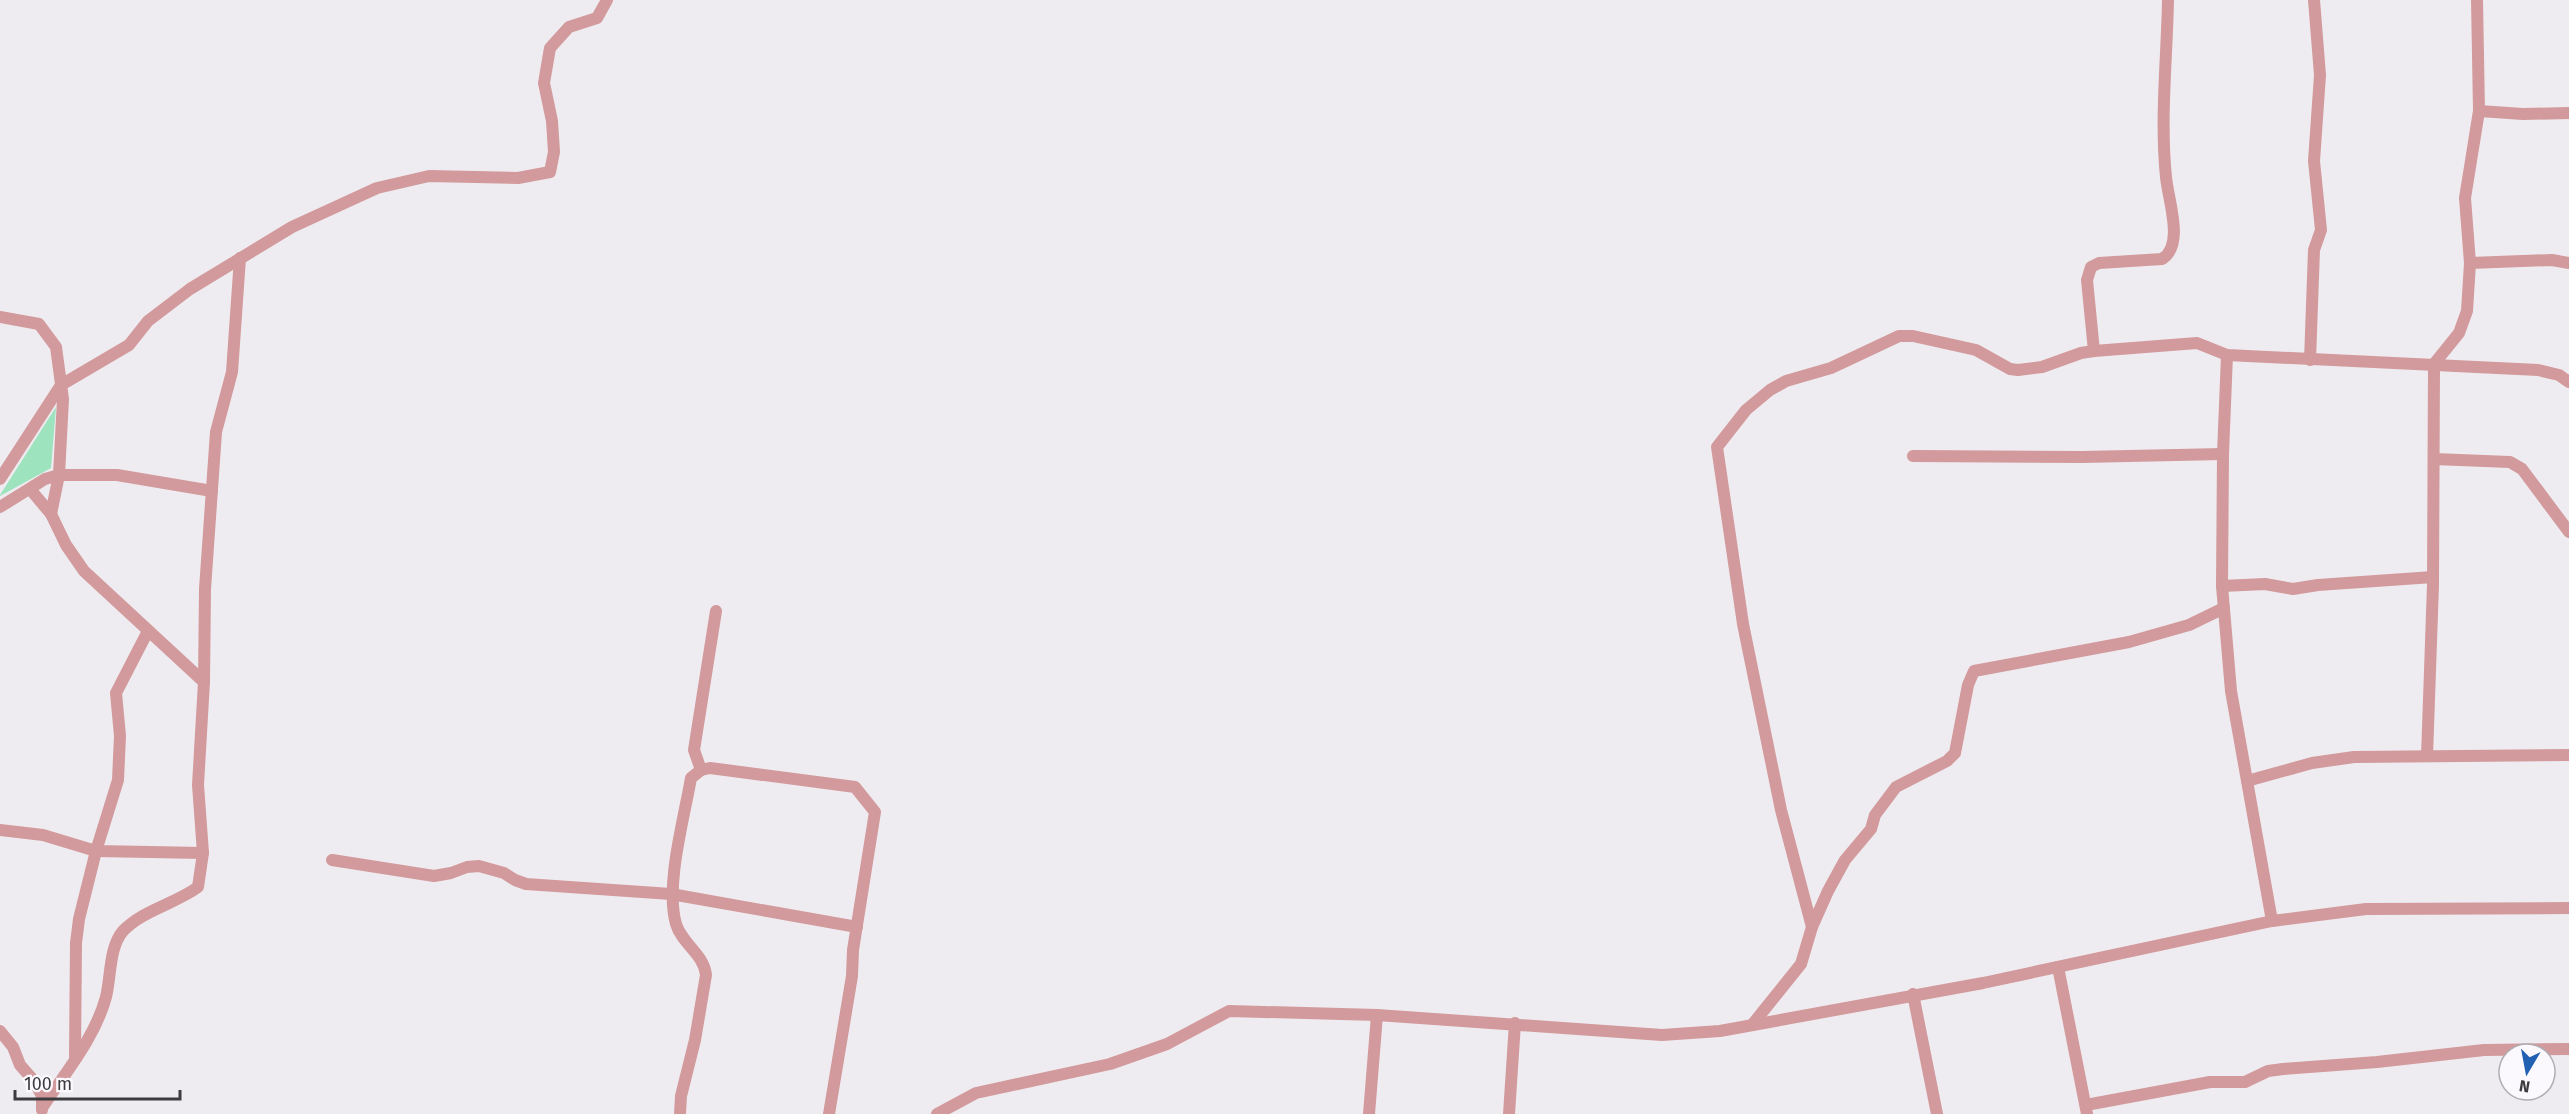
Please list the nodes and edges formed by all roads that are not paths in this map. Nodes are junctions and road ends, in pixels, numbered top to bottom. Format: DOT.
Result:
graph roads {
  1 [pos="607,0"];
  2 [pos="2168,0"];
  3 [pos="2314,0"];
  4 [pos="2476,0"];
  5 [pos="2480,111"];
  6 [pos="2569,114"];
  7 [pos="240,258"];
  8 [pos="2569,262"];
  9 [pos="2470,263"];
  10 [pos="0,317"];
  11 [pos="2094,351"];
  12 [pos="2227,355"];
  13 [pos="2310,360"];
  14 [pos="2434,364"];
  15 [pos="2569,382"];
  16 [pos="61,386"];
  17 [pos="2223,454"];
  18 [pos="1913,456"];
  19 [pos="2434,459"];
  20 [pos="59,475"];
  21 [pos="0,479"];
  22 [pos="30,489"];
  23 [pos="212,490"];
  24 [pos="0,507"];
  25 [pos="51,514"];
  26 [pos="2569,532"];
  27 [pos="2433,577"];
  28 [pos="2222,586"];
  29 [pos="2224,608"];
  30 [pos="716,611"];
  31 [pos="148,631"];
  32 [pos="204,682"];
  33 [pos="2569,755"];
  34 [pos="2427,756"];
  35 [pos="701,770"];
  36 [pos="2247,781"];
  37 [pos="0,830"];
  38 [pos="96,851"];
  39 [pos="203,853"];
  40 [pos="332,860"];
  41 [pos="671,894"];
  42 [pos="2569,908"];
  43 [pos="2272,921"];
  44 [pos="857,927"];
  45 [pos="1812,927"];
  46 [pos="2058,967"];
  47 [pos="1913,994"];
  48 [pos="1377,1015"];
  49 [pos="1515,1023"];
  50 [pos="1752,1025"];
  51 [pos="0,1031"];
  52 [pos="2569,1049"];
  53 [pos="75,1058"];
  54 [pos="2086,1109"];
  55 [pos="42,1111"];
  56 [pos="680,1114"];
  57 [pos="829,1114"];
  58 [pos="937,1114"];
  59 [pos="1369,1114"];
  60 [pos="1509,1114"];
  61 [pos="1937,1114"];
  1 -- 7 [label="street"];
  2 -- 11 [label="street"];
  3 -- 13 [label="street"];
  4 -- 5 [label="street"];
  5 -- 6 [label="street"];
  5 -- 9 [label="street"];
  7 -- 16 [label="street"];
  7 -- 23 [label="street"];
  8 -- 9 [label="street"];
  9 -- 14 [label="street"];
  10 -- 16 [label="street"];
  11 -- 12 [label="street"];
  11 -- 45 [label="street"];
  12 -- 13 [label="street"];
  12 -- 17 [label="street"];
  13 -- 14 [label="street"];
  14 -- 15 [label="street"];
  14 -- 19 [label="street"];
  16 -- 20 [label="street"];
  16 -- 21 [label="street"];
  17 -- 18 [label="street"];
  17 -- 28 [label="street"];
  19 -- 26 [label="street"];
  19 -- 27 [label="street"];
  20 -- 22 [label="street"];
  20 -- 23 [label="street"];
  20 -- 25 [label="street"];
  22 -- 24 [label="street"];
  22 -- 25 [label="street"];
  23 -- 32 [label="street"];
  25 -- 31 [label="street"];
  27 -- 28 [label="street"];
  27 -- 34 [label="street"];
  28 -- 29 [label="street"];
  29 -- 36 [label="street"];
  29 -- 45 [label="street"];
  30 -- 35 [label="street"];
  31 -- 32 [label="street"];
  31 -- 38 [label="street"];
  32 -- 39 [label="street"];
  33 -- 34 [label="street"];
  34 -- 36 [label="street"];
  35 -- 41 [label="street"];
  35 -- 44 [label="street"];
  36 -- 43 [label="street"];
  37 -- 38 [label="street"];
  38 -- 39 [label="street"];
  38 -- 53 [label="street"];
  39 -- 53 [label="street"];
  40 -- 41 [label="street"];
  41 -- 44 [label="street"];
  41 -- 56 [label="street"];
  42 -- 43 [label="street"];
  43 -- 46 [label="street"];
  44 -- 57 [label="street"];
  45 -- 50 [label="street"];
  46 -- 47 [label="street"];
  46 -- 54 [label="street"];
  47 -- 50 [label="street"];
  47 -- 61 [label="street"];
  48 -- 49 [label="street"];
  48 -- 58 [label="street"];
  48 -- 59 [label="street"];
  49 -- 50 [label="street"];
  49 -- 60 [label="street"];
  51 -- 55 [label="street"];
  52 -- 54 [label="street"];
  53 -- 55 [label="street"];
}
